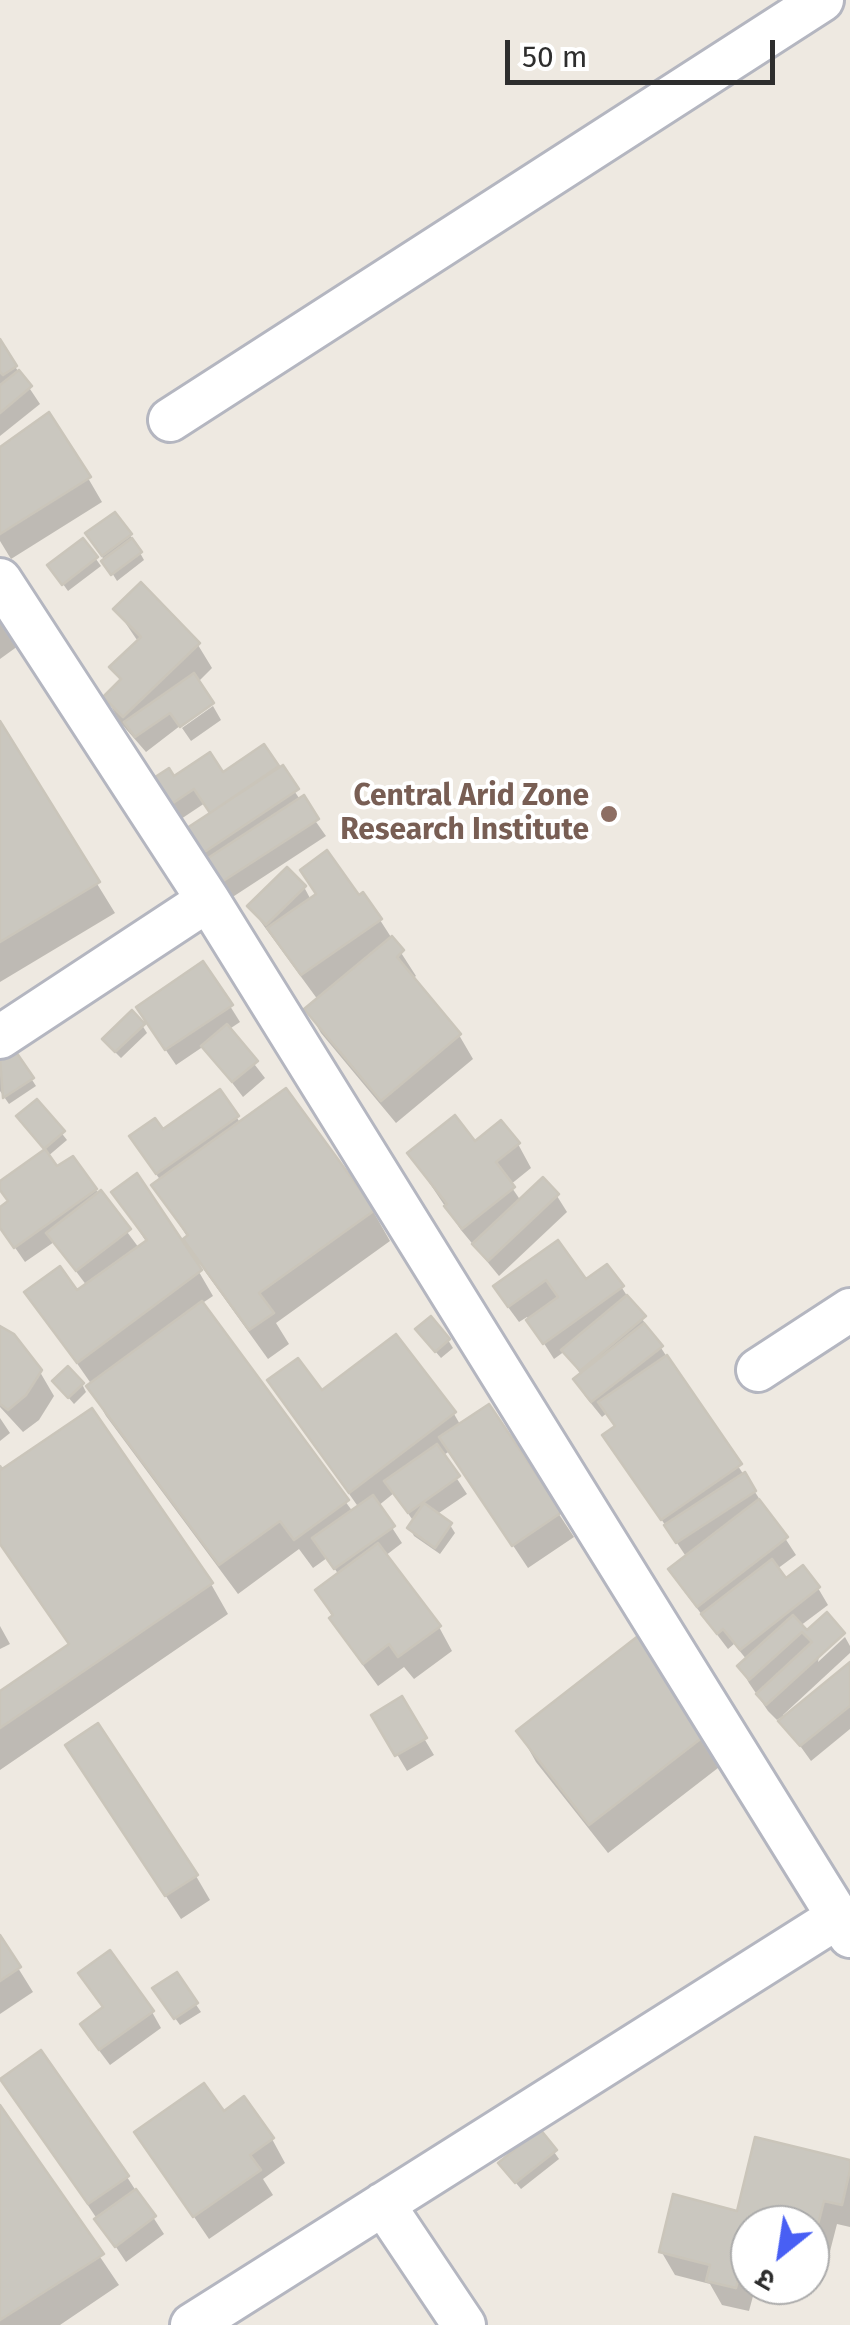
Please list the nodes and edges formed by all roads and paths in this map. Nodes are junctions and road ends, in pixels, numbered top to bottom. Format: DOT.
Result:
graph roads {
  1 [pos="822,0"];
  2 [pos="170,420"];
  3 [pos="0,580"];
  4 [pos="208,900"];
  5 [pos="0,1037"];
  6 [pos="850,1310"];
  7 [pos="758,1370"];
  8 [pos="844,1926"];
  9 [pos="383,2204"];
  10 [pos="192,2325"];
  11 [pos="464,2325"];
  1 -- 2 [label="street"];
  3 -- 4 [label="street"];
  4 -- 5 [label="street"];
  4 -- 8 [label="street"];
  6 -- 7 [label="street"];
  8 -- 9 [label="street"];
  9 -- 10 [label="street"];
  9 -- 11 [label="street"];
}
